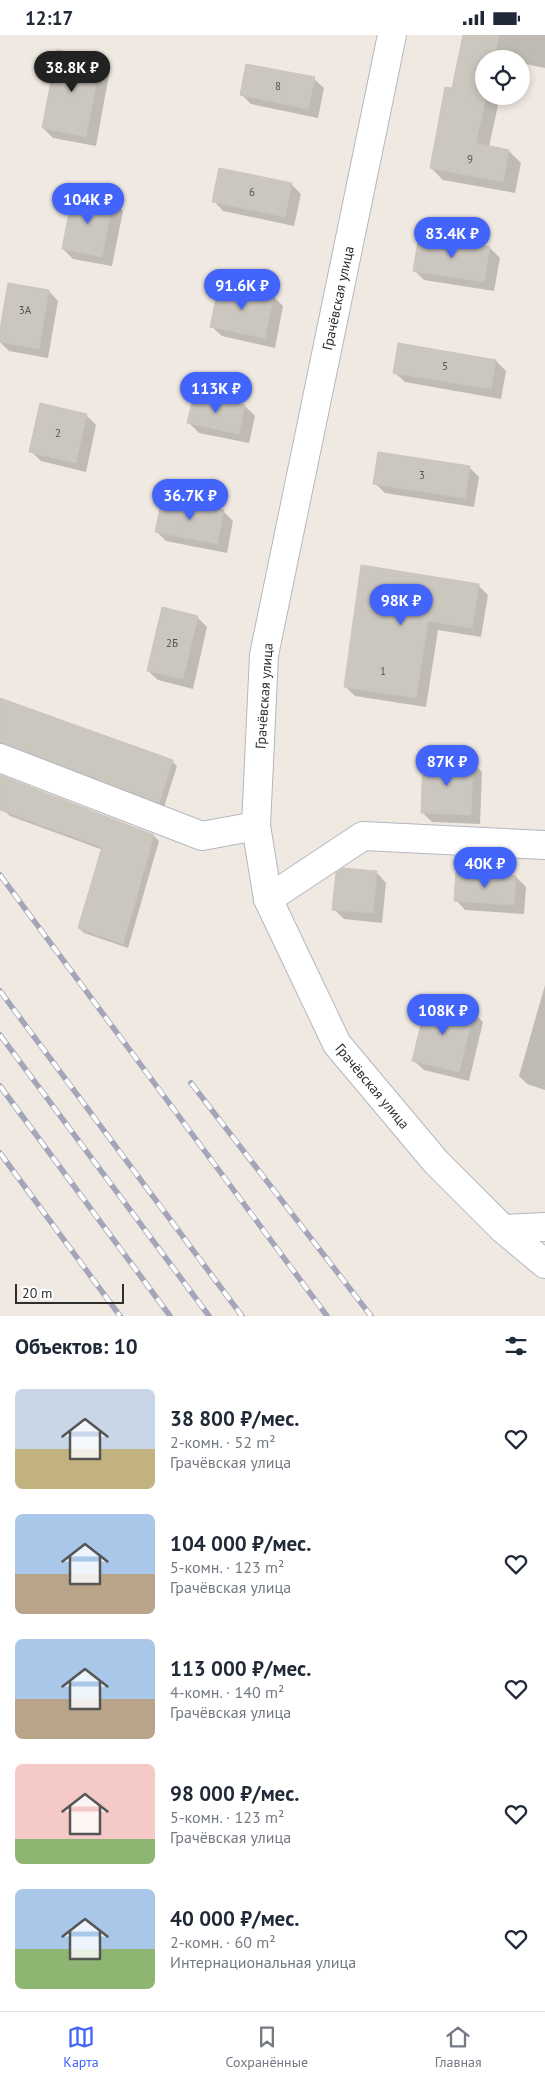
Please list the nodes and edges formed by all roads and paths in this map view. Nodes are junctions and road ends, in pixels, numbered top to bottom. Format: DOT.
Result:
graph roads {
  1 [pos="392,35"];
  2 [pos="0,758"];
  3 [pos="256,826"];
  4 [pos="545,845"];
  5 [pos="268,899"];
  6 [pos="545,1227"];
  7 [pos="504,1229"];
  8 [pos="545,1264"];
  1 -- 3 [label="street, Грачёвская улица"];
  2 -- 3 [label="street"];
  3 -- 5 [label="street, Грачёвская улица"];
  4 -- 5 [label="street"];
  5 -- 7 [label="street, Грачёвская улица"];
  6 -- 7 [label="street"];
  7 -- 8 [label="street, Грачёвская улица"];
}
